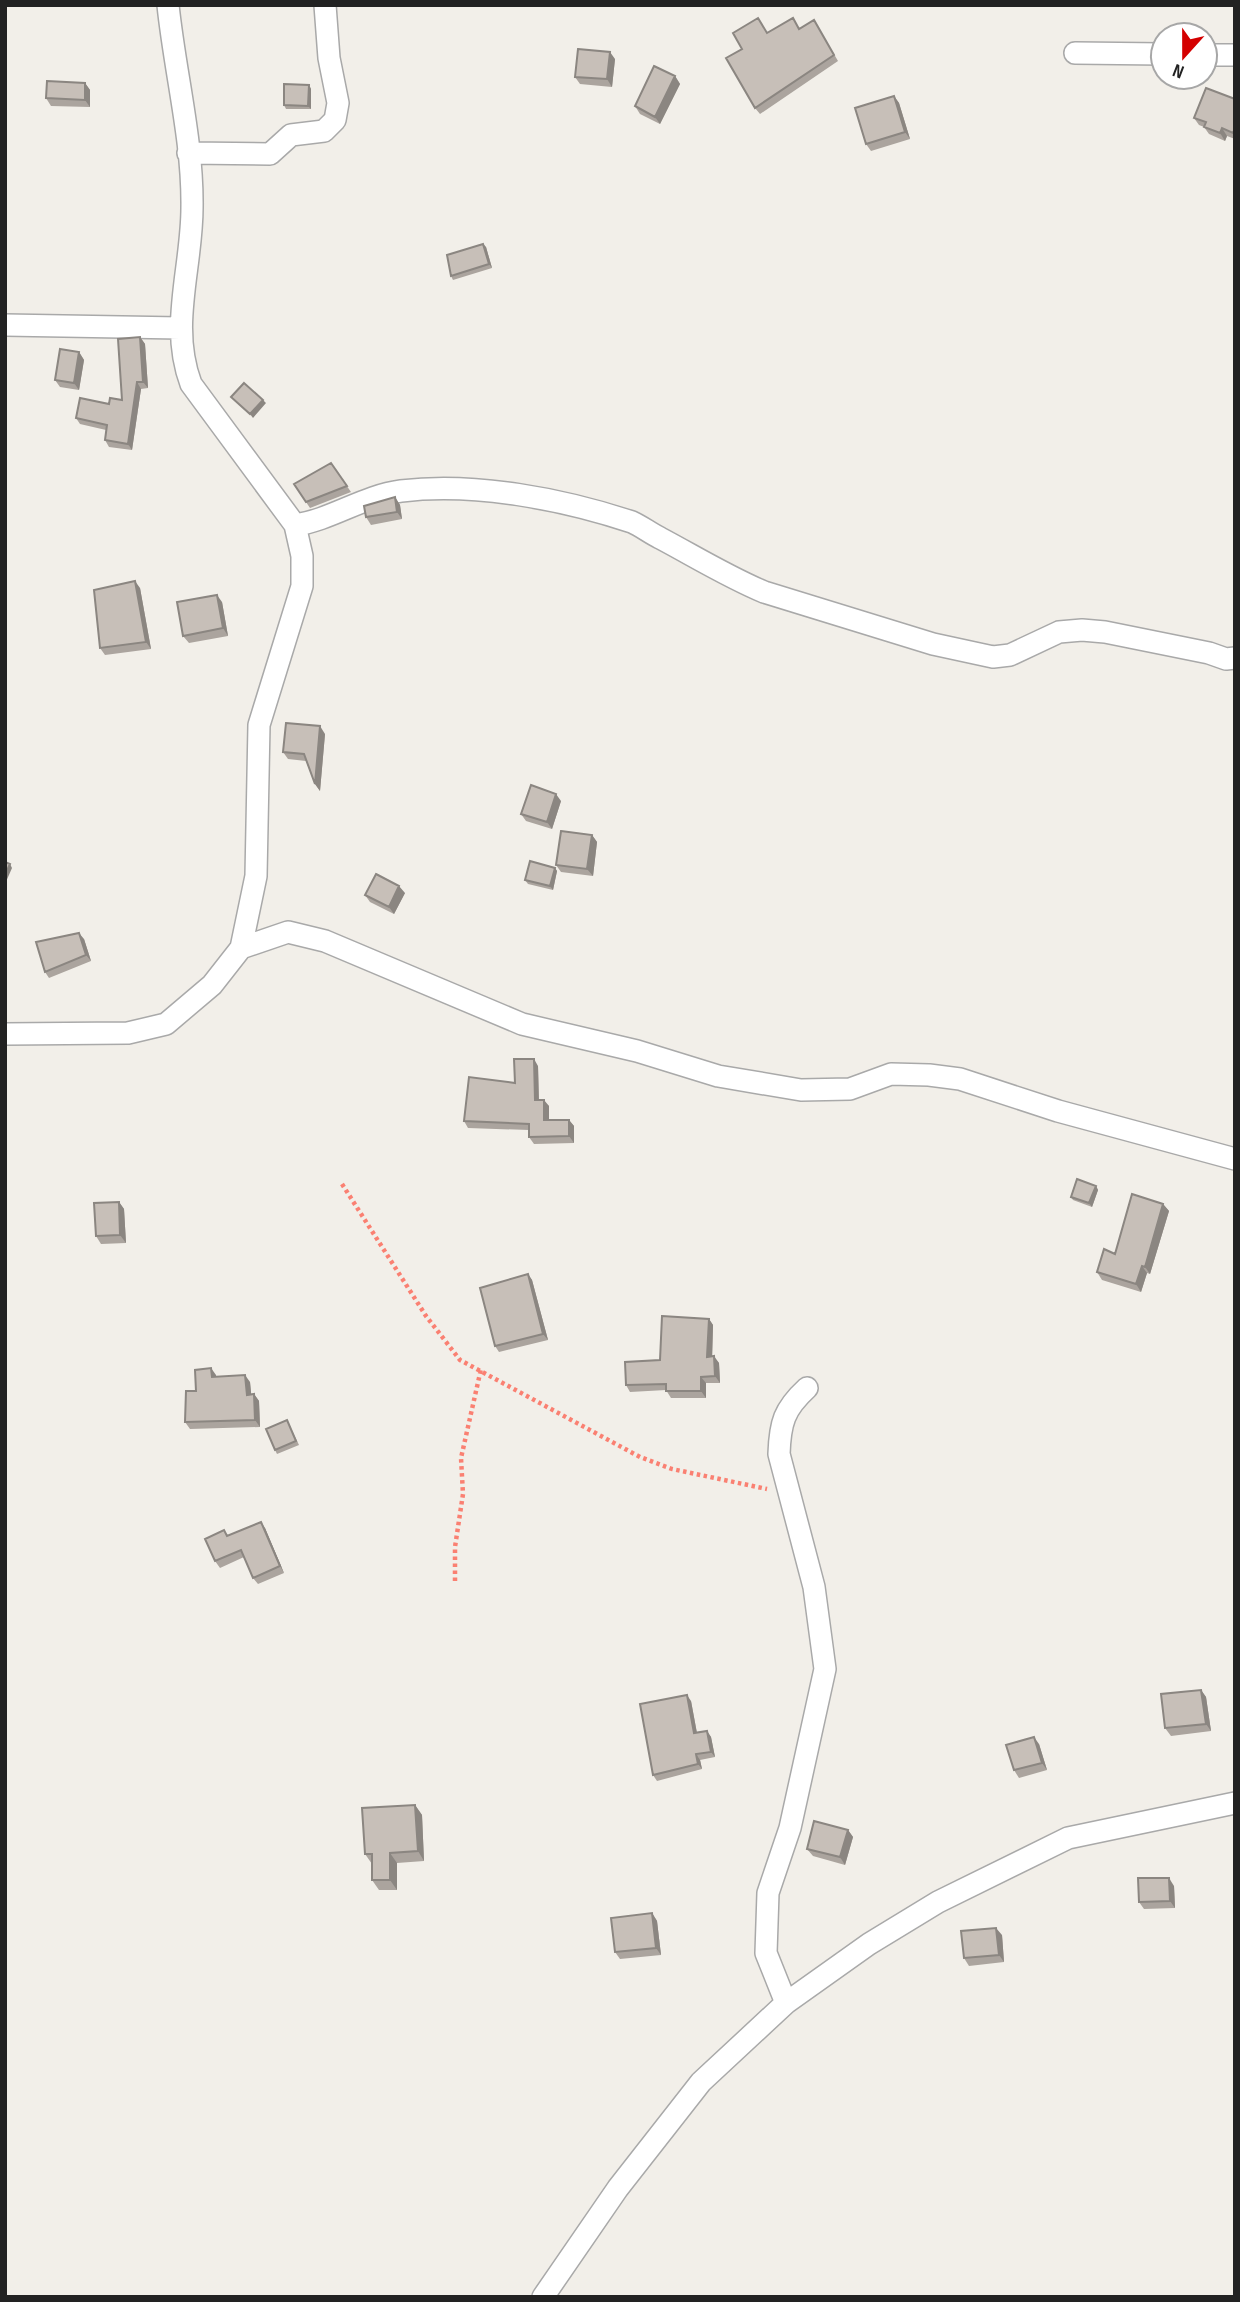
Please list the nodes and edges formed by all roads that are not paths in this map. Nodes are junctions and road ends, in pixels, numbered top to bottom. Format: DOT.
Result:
graph roads {
  1 [pos="168,5"];
  2 [pos="325,5"];
  3 [pos="1075,53"];
  4 [pos="1149,54"];
  5 [pos="188,153"];
  6 [pos="5,325"];
  7 [pos="180,328"];
  8 [pos="295,525"];
  9 [pos="1235,659"];
  10 [pos="241,948"];
  11 [pos="5,1034"];
  12 [pos="1235,1159"];
  13 [pos="807,1388"];
  14 [pos="1235,1804"];
  15 [pos="786,2003"];
  16 [pos="544,2297"];
  1 -- 5 [label="street"];
  2 -- 5 [label="street"];
  3 -- 4 [label="street"];
  5 -- 7 [label="street"];
  6 -- 7 [label="street"];
  7 -- 8 [label="street"];
  8 -- 9 [label="street"];
  8 -- 10 [label="street"];
  10 -- 11 [label="street"];
  10 -- 12 [label="street"];
  13 -- 15 [label="street"];
  14 -- 15 [label="street"];
  15 -- 16 [label="street"];
}
